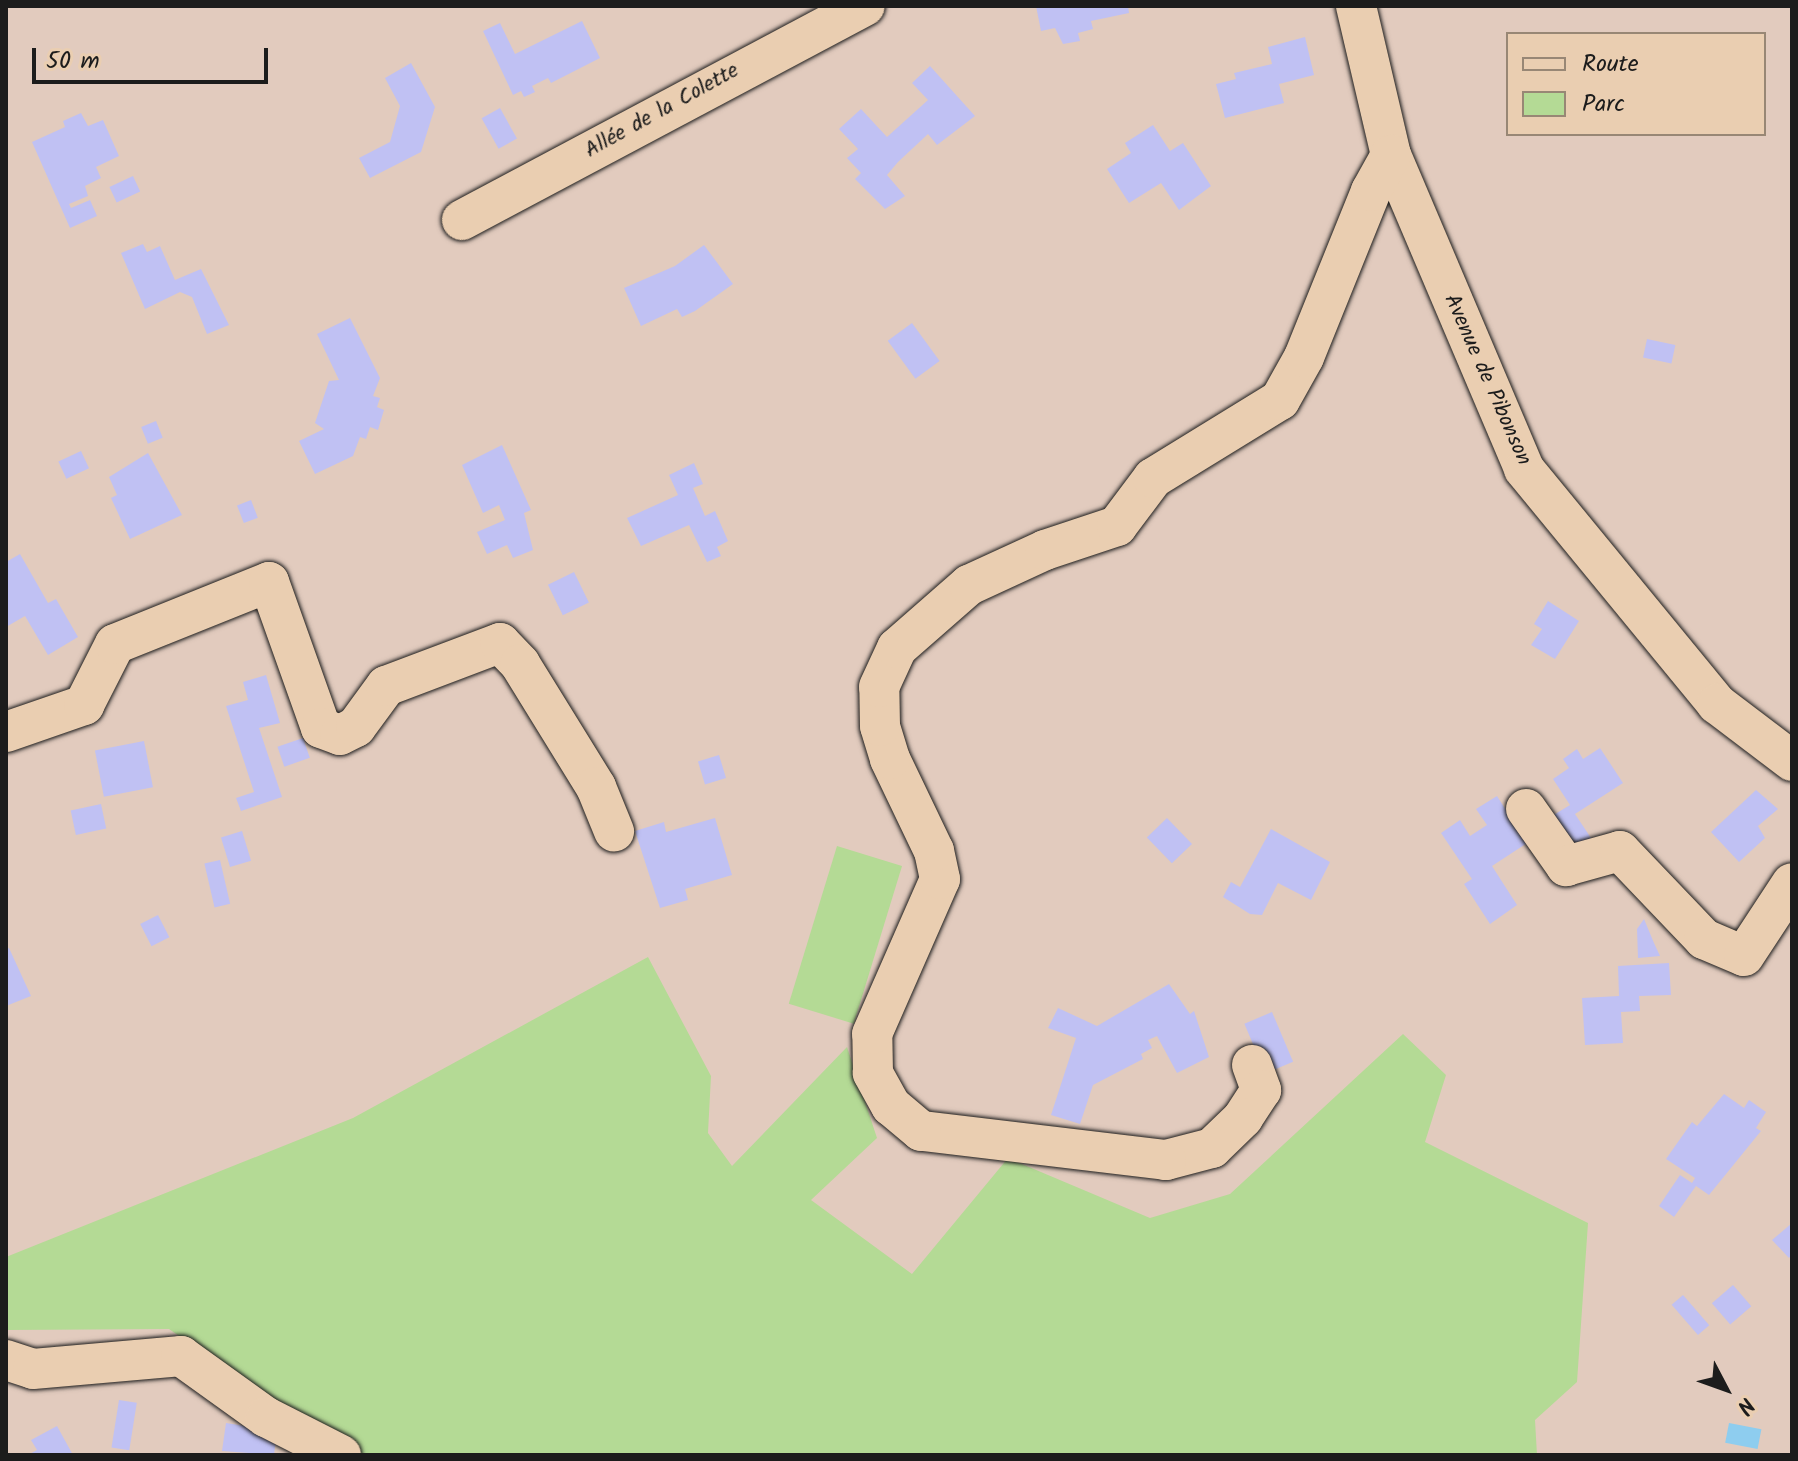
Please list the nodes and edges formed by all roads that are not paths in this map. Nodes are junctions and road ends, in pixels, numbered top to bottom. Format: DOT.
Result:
graph roads {
  1 [pos="865,6"];
  2 [pos="1356,6"];
  3 [pos="1391,155"];
  4 [pos="462,220"];
  5 [pos="6,732"];
  6 [pos="1792,761"];
  7 [pos="1526,809"];
  8 [pos="614,831"];
  9 [pos="1792,883"];
  10 [pos="1252,1065"];
  11 [pos="6,1360"];
  12 [pos="341,1455"];
  1 -- 4 [label="street, Allée de la Colette"];
  2 -- 3 [label="street, Avenue de Pibonson"];
  3 -- 6 [label="street, Avenue de Pibonson"];
  3 -- 10 [label="street"];
  5 -- 8 [label="street"];
  7 -- 9 [label="street"];
  11 -- 12 [label="street"];
}
